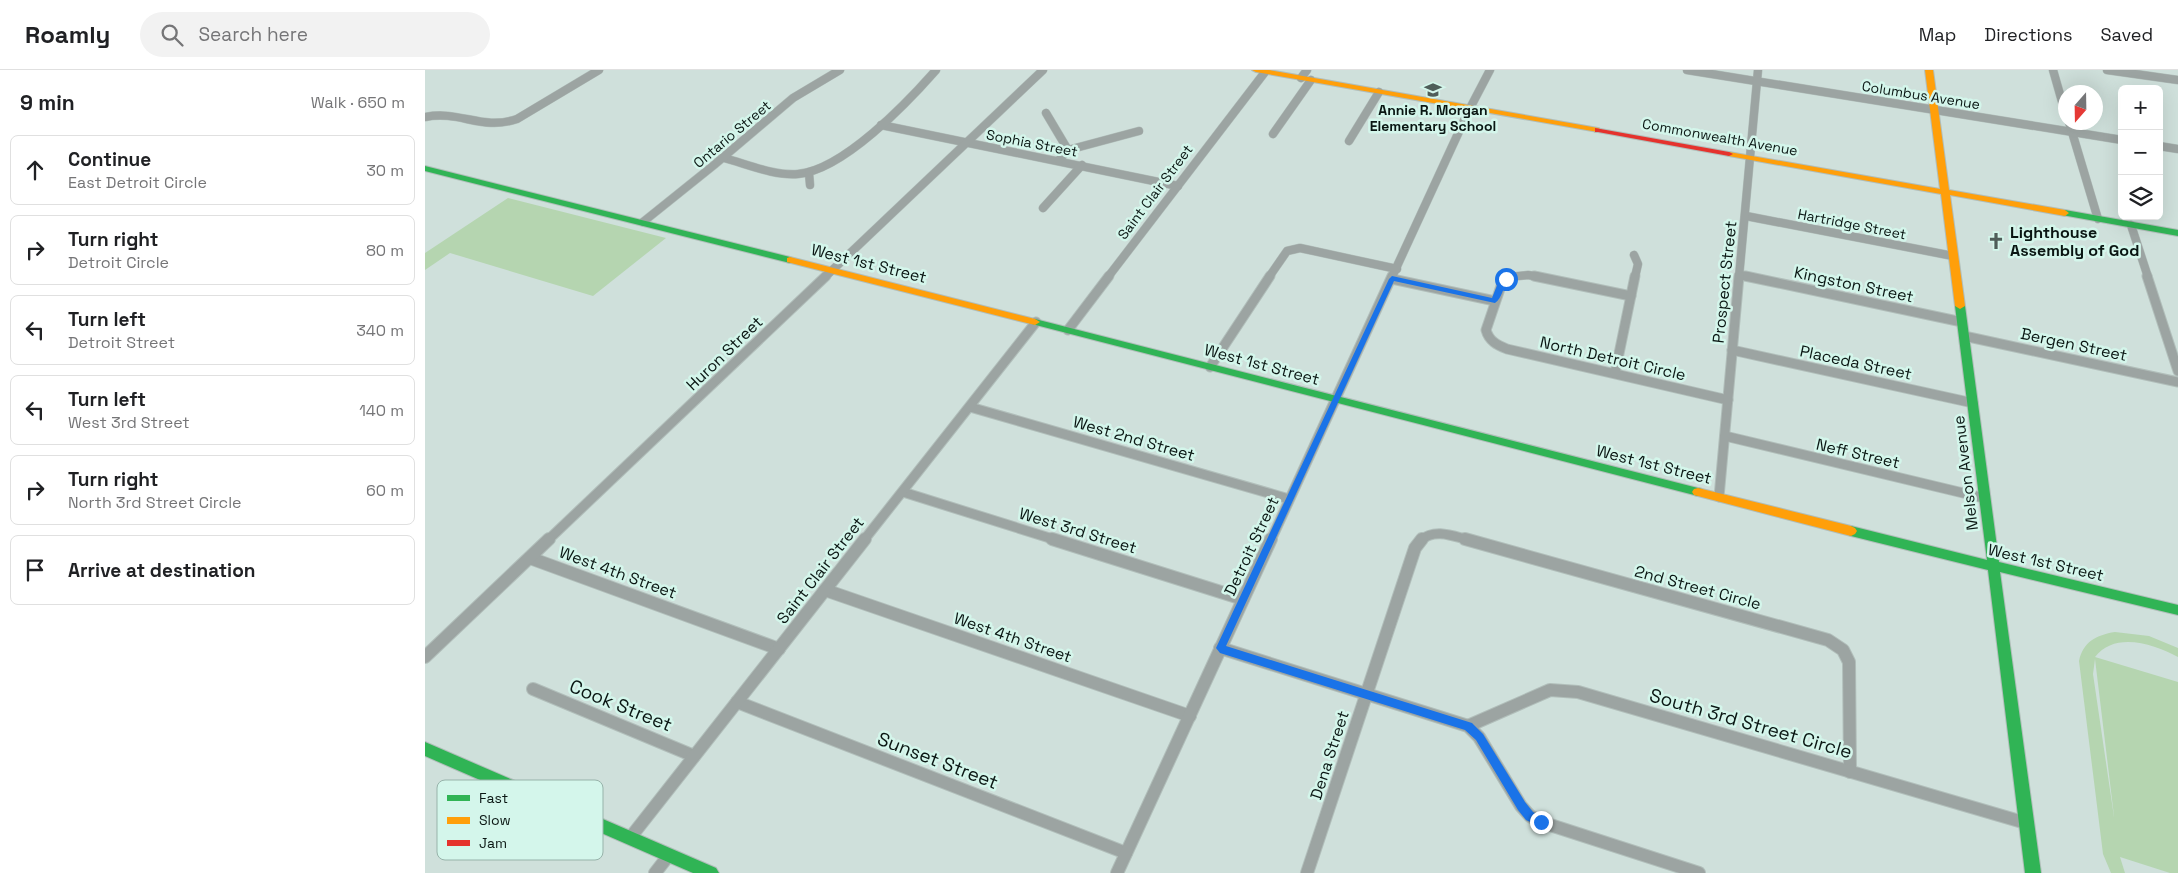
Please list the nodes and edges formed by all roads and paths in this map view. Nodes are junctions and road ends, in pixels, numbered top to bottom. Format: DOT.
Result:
graph roads {
  1 [pos="599,70"];
  2 [pos="841,70"];
  3 [pos="936,70"];
  4 [pos="1043,70"];
  5 [pos="1490,70"];
  6 [pos="1687,70"];
  7 [pos="1757,70"];
  8 [pos="1929,70"];
  9 [pos="2053,70"];
  10 [pos="2107,70"];
  11 [pos="1261,71"];
  12 [pos="1306,76"];
  13 [pos="2178,80"];
  14 [pos="1757,81"];
  15 [pos="2058,88"];
  16 [pos="1379,92"];
  17 [pos="1471,108"];
  18 [pos="1934,110"];
  19 [pos="1046,113"];
  20 [pos="425,117"];
  21 [pos="881,125"];
  22 [pos="1139,131"];
  23 [pos="2072,132"];
  24 [pos="1273,134"];
  25 [pos="2118,139"];
  26 [pos="1349,141"];
  27 [pos="967,142"];
  28 [pos="2163,147"];
  29 [pos="2178,149"];
  30 [pos="1068,150"];
  31 [pos="723,158"];
  32 [pos="1751,158"];
  33 [pos="1059,160"];
  34 [pos="1082,165"];
  35 [pos="425,168"];
  36 [pos="809,173"];
  37 [pos="810,185"];
  38 [pos="1178,186"];
  39 [pos="1945,192"];
  40 [pos="1043,208"];
  41 [pos="1746,216"];
  42 [pos="2098,219"];
  43 [pos="643,222"];
  44 [pos="2131,225"];
  45 [pos="2178,233"];
  46 [pos="1634,255"];
  47 [pos="1953,256"];
  48 [pos="832,270"];
  49 [pos="1394,274"];
  50 [pos="1739,275"];
  51 [pos="1631,296"];
  52 [pos="1495,301"];
  53 [pos="1037,322"];
  54 [pos="1961,322"];
  55 [pos="1069,330"];
  56 [pos="1964,336"];
  57 [pos="1732,350"];
  58 [pos="1210,367"];
  59 [pos="2178,371"];
  60 [pos="1615,373"];
  61 [pos="2178,382"];
  62 [pos="1336,400"];
  63 [pos="1728,400"];
  64 [pos="1973,402"];
  65 [pos="970,407"];
  66 [pos="1725,436"];
  67 [pos="903,492"];
  68 [pos="1719,498"];
  69 [pos="1984,498"];
  70 [pos="1289,499"];
  71 [pos="1424,536"];
  72 [pos="530,558"];
  73 [pos="1993,566"];
  74 [pos="825,590"];
  75 [pos="1243,599"];
  76 [pos="2178,610"];
  77 [pos="1220,648"];
  78 [pos="779,649"];
  79 [pos="425,657"];
  80 [pos="533,689"];
  81 [pos="1367,693"];
  82 [pos="737,702"];
  83 [pos="1190,716"];
  84 [pos="1468,726"];
  85 [pos="425,749"];
  86 [pos="694,756"];
  87 [pos="1849,772"];
  88 [pos="496,780"];
  89 [pos="2027,823"];
  90 [pos="603,826"];
  91 [pos="630,838"];
  92 [pos="1126,853"];
  93 [pos="669,855"];
  94 [pos="655,873"];
  95 [pos="711,873"];
  96 [pos="1117,873"];
  97 [pos="1307,873"];
  98 [pos="1699,873"];
  99 [pos="2033,873"];
  1 -- 20 [label="street"];
  2 -- 31 [label="street, Ontario Street"];
  3 -- 21 [label="street"];
  4 -- 27 [label="street, Huron Street"];
  5 -- 17 [label="street, Detroit Street"];
  6 -- 14 [label="street, Columbus Avenue"];
  7 -- 14 [label="street, Prospect Street"];
  8 -- 18 [label="street, Melson Avenue"];
  9 -- 15 [label="street"];
  10 -- 13 [label="street"];
  11 -- 12 [label="street, Commonwealth Avenue"];
  11 -- 38 [label="street, Saint Clair Street"];
  12 -- 16 [label="street, Commonwealth Avenue"];
  12 -- 24 [label="street"];
  14 -- 18 [label="street, Columbus Avenue"];
  14 -- 32 [label="street, Prospect Street"];
  16 -- 17 [label="street, Commonwealth Avenue"];
  16 -- 26 [label="street"];
  17 -- 32 [label="street, Commonwealth Avenue"];
  17 -- 49 [label="street, Detroit Street"];
  18 -- 23 [label="street, Columbus Avenue"];
  18 -- 39 [label="street, Melson Avenue"];
  19 -- 30 [label="street"];
  21 -- 27 [label="street, Sophia Street"];
  21 -- 36 [label="street"];
  22 -- 30 [label="street"];
  23 -- 25 [label="street, Columbus Avenue"];
  23 -- 42 [label="street"];
  27 -- 33 [label="street, Sophia Street"];
  27 -- 48 [label="street, Huron Street"];
  28 -- 29 [label="street"];
  30 -- 33 [label="street"];
  31 -- 36 [label="street"];
  31 -- 43 [label="street, Ontario Street"];
  32 -- 39 [label="street, Commonwealth Avenue"];
  32 -- 41 [label="street, Prospect Street"];
  33 -- 34 [label="street, Sophia Street"];
  34 -- 38 [label="street, Sophia Street"];
  34 -- 40 [label="street"];
  35 -- 43 [label="street, West 1st Street"];
  36 -- 37 [label="street"];
  38 -- 55 [label="street, Saint Clair Street"];
  39 -- 42 [label="street, Commonwealth Avenue"];
  39 -- 47 [label="street, Melson Avenue"];
  41 -- 47 [label="street, Hartridge Street"];
  41 -- 50 [label="street, Prospect Street"];
  42 -- 44 [label="street, Commonwealth Avenue"];
  43 -- 48 [label="street, West 1st Street"];
  44 -- 45 [label="street, Commonwealth Avenue"];
  44 -- 59 [label="street"];
  46 -- 51 [label="street"];
  47 -- 54 [label="street, Melson Avenue"];
  48 -- 53 [label="street, West 1st Street"];
  48 -- 72 [label="street, Huron Street"];
  49 -- 52 [label="street"];
  49 -- 58 [label="street"];
  49 -- 62 [label="street, Detroit Street"];
  50 -- 54 [label="street, Kingston Street"];
  50 -- 57 [label="street, Prospect Street"];
  51 -- 52 [label="street"];
  51 -- 60 [label="street"];
  52 -- 60 [label="street, North Detroit Circle"];
  53 -- 55 [label="street, West 1st Street"];
  53 -- 65 [label="street, Saint Clair Street"];
  54 -- 56 [label="street, Melson Avenue"];
  55 -- 58 [label="street, West 1st Street"];
  56 -- 61 [label="street, Bergen Street"];
  56 -- 64 [label="street, Melson Avenue"];
  57 -- 63 [label="street, Prospect Street"];
  57 -- 64 [label="street, Placeda Street"];
  58 -- 62 [label="street, West 1st Street"];
  60 -- 63 [label="street, North Detroit Circle"];
  62 -- 68 [label="street, West 1st Street"];
  62 -- 70 [label="street, Detroit Street"];
  63 -- 66 [label="street, Prospect Street"];
  64 -- 69 [label="street, Melson Avenue"];
  65 -- 67 [label="street, Saint Clair Street"];
  65 -- 70 [label="street, West 2nd Street"];
  66 -- 68 [label="street, Prospect Street"];
  66 -- 69 [label="street, Neff Street"];
  67 -- 74 [label="street, Saint Clair Street"];
  67 -- 75 [label="street, West 3rd Street"];
  68 -- 73 [label="street, West 1st Street"];
  69 -- 73 [label="street, Melson Avenue"];
  70 -- 75 [label="street, Detroit Street"];
  71 -- 81 [label="street, Dena Street"];
  71 -- 87 [label="street, 2nd Street Circle"];
  72 -- 78 [label="street, West 4th Street"];
  72 -- 79 [label="street, Huron Street"];
  73 -- 76 [label="street, West 1st Street"];
  73 -- 89 [label="street, Melson Avenue"];
  74 -- 78 [label="street, Saint Clair Street"];
  74 -- 83 [label="street, West 4th Street"];
  75 -- 77 [label="street, Detroit Street"];
  77 -- 81 [label="street"];
  77 -- 83 [label="street, Detroit Street"];
  78 -- 82 [label="street, Saint Clair Street"];
  80 -- 86 [label="street, Cook Street"];
  81 -- 84 [label="street"];
  81 -- 97 [label="street, Dena Street"];
  82 -- 86 [label="street, Saint Clair Street"];
  82 -- 92 [label="street, Sunset Street"];
  83 -- 92 [label="street, Detroit Street"];
  84 -- 87 [label="street, South 3rd Street Circle"];
  84 -- 98 [label="street"];
  85 -- 88 [label="street"];
  86 -- 91 [label="street, Saint Clair Street"];
  87 -- 89 [label="street, South 3rd Street Circle"];
  89 -- 99 [label="street, Melson Avenue"];
  90 -- 91 [label="street"];
  91 -- 93 [label="street"];
  92 -- 96 [label="street, Detroit Street"];
  93 -- 94 [label="street"];
  93 -- 95 [label="street"];
}
